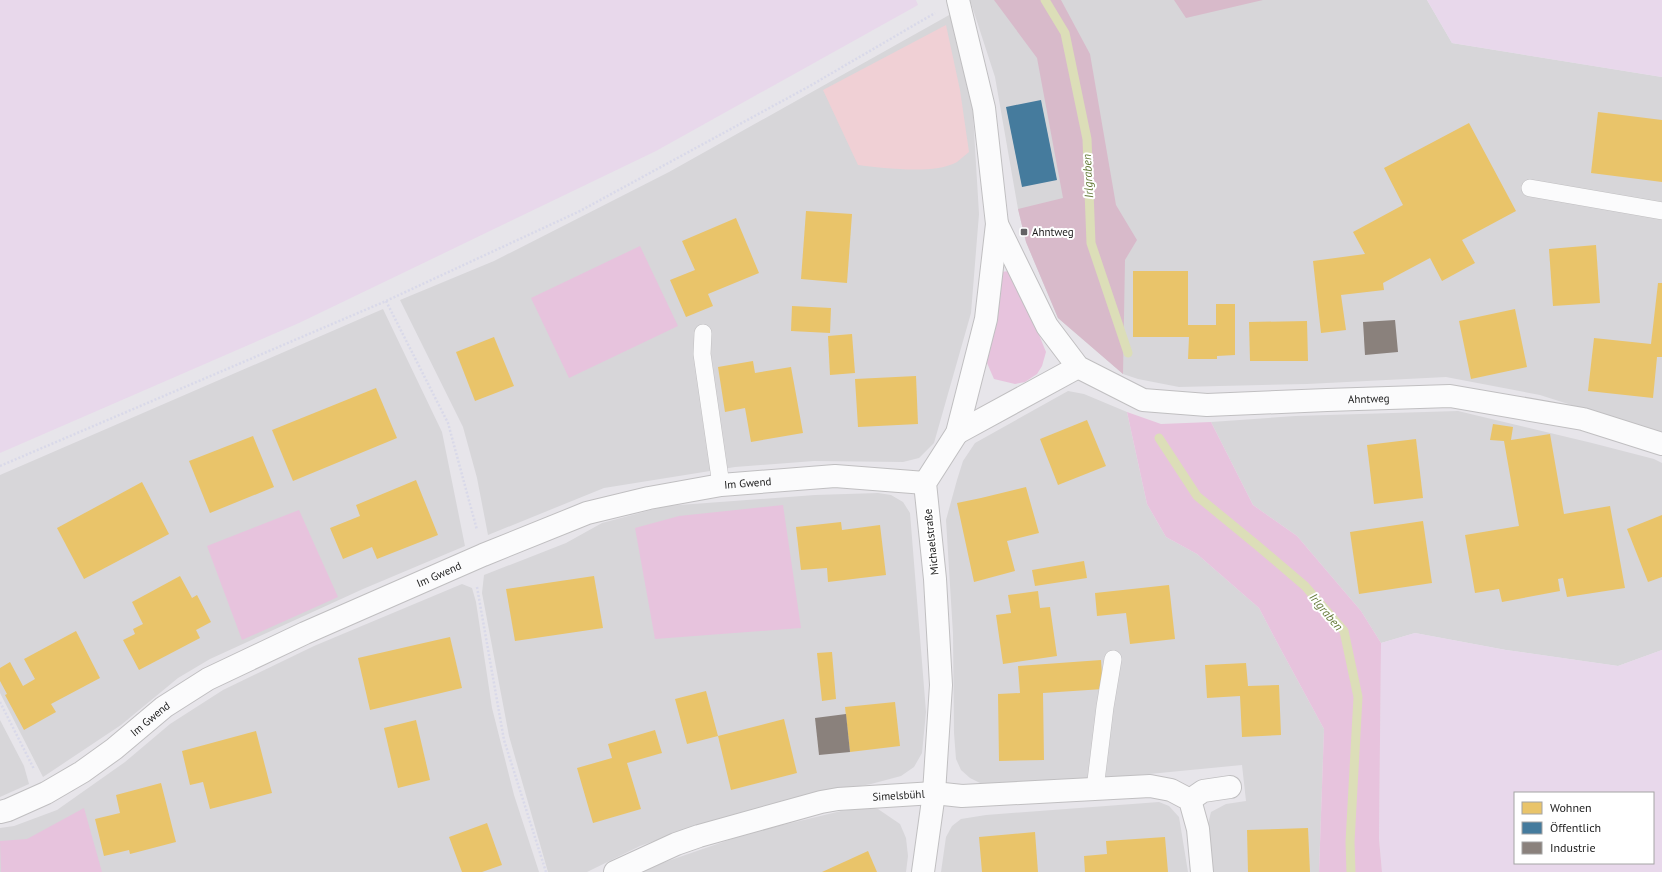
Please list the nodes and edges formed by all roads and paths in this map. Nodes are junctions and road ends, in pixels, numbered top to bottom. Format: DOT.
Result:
graph roads {
  1 [pos="958,0"];
  2 [pos="1530,188"];
  3 [pos="1662,211"];
  4 [pos="997,224"];
  5 [pos="703,333"];
  6 [pos="1078,367"];
  7 [pos="957,433"];
  8 [pos="1662,444"];
  9 [pos="0,466"];
  10 [pos="925,483"];
  11 [pos="720,485"];
  12 [pos="1113,659"];
  13 [pos="0,702"];
  14 [pos="1230,787"];
  15 [pos="1095,789"];
  16 [pos="46,793"];
  17 [pos="934,793"];
  18 [pos="1190,800"];
  19 [pos="0,812"];
  20 [pos="615,872"];
  21 [pos="923,872"];
  22 [pos="1202,872"];
  1 -- 4 [label="street"];
  1 -- 9 [label="path"];
  2 -- 3 [label="lane"];
  4 -- 6 [label="street, Ahntweg"];
  4 -- 7 [label="street"];
  5 -- 11 [label="lane"];
  6 -- 7 [label="street"];
  6 -- 8 [label="street, Ahntweg"];
  7 -- 10 [label="street"];
  10 -- 11 [label="street, Im Gwend"];
  10 -- 17 [label="street, Michaelstraße"];
  11 -- 16 [label="street, Im Gwend"];
  12 -- 15 [label="lane"];
  13 -- 16 [label="path"];
  14 -- 18 [label="street"];
  15 -- 17 [label="street, Simelsbühl"];
  15 -- 18 [label="street, Simelsbühl"];
  16 -- 19 [label="street, Im Gwend"];
  17 -- 20 [label="street, Simelsbühl"];
  17 -- 21 [label="street, Michaelstraße"];
  18 -- 22 [label="street"];
}
